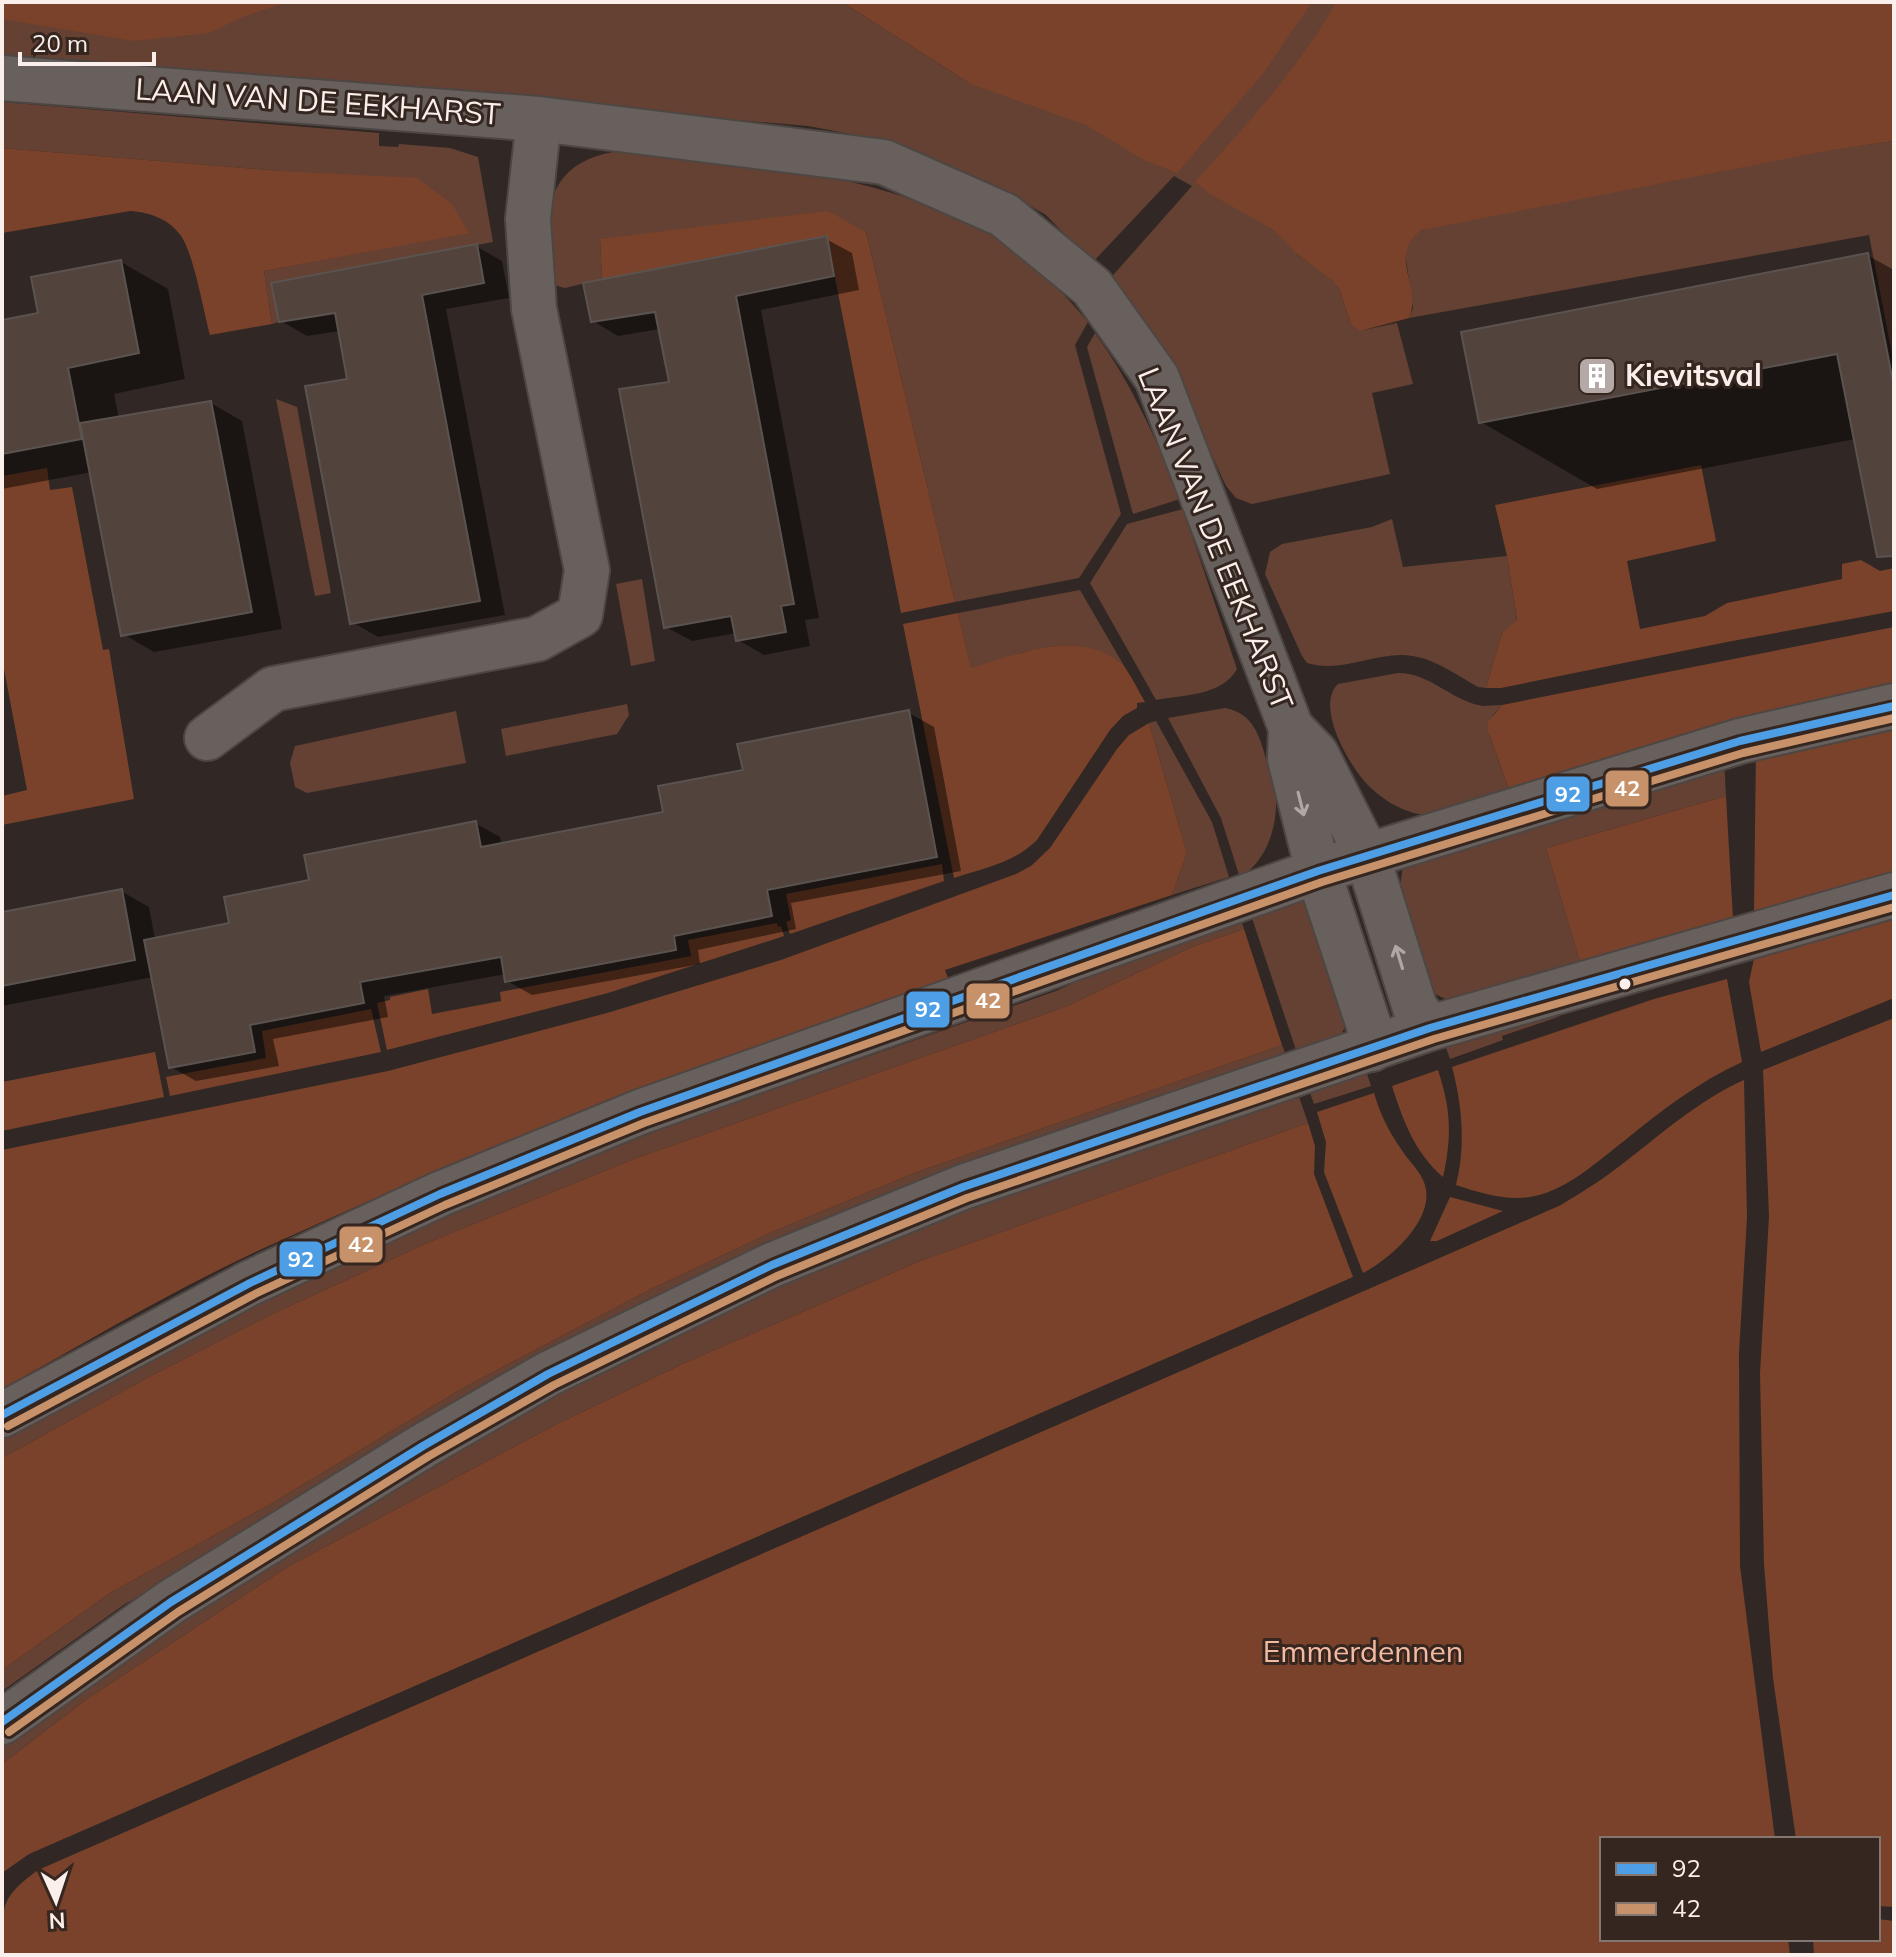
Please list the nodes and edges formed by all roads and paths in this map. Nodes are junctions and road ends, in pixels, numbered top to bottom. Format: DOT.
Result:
graph roads {
  1 [pos="2,78"];
  2 [pos="539,119"];
  3 [pos="1894,706"];
  4 [pos="1291,728"];
  5 [pos="207,738"];
  6 [pos="1367,855"];
  7 [pos="1318,871"];
  8 [pos="1894,895"];
  9 [pos="1430,1028"];
  10 [pos="1372,1049"];
  11 [pos="2,1415"];
  12 [pos="2,1722"];
  1 -- 2 [label="street, LAAN VAN DE EEKHARST"];
  2 -- 4 [label="street, LAAN VAN DE EEKHARST"];
  2 -- 5 [label="street, LAAN VAN DE EEKHARST"];
  3 -- 6 [label="street"];
  4 -- 6 [label="street, LAAN VAN DE EEKHARST"];
  4 -- 7 [label="street, LAAN VAN DE EEKHARST, one-way"];
  6 -- 7 [label="street"];
  9 -- 6 [label="street, LAAN VAN DE EEKHARST, one-way"];
  7 -- 10 [label="street, LAAN VAN DE EEKHARST"];
  7 -- 11 [label="street"];
  8 -- 9 [label="street"];
  9 -- 10 [label="street"];
  10 -- 12 [label="street"];
}
